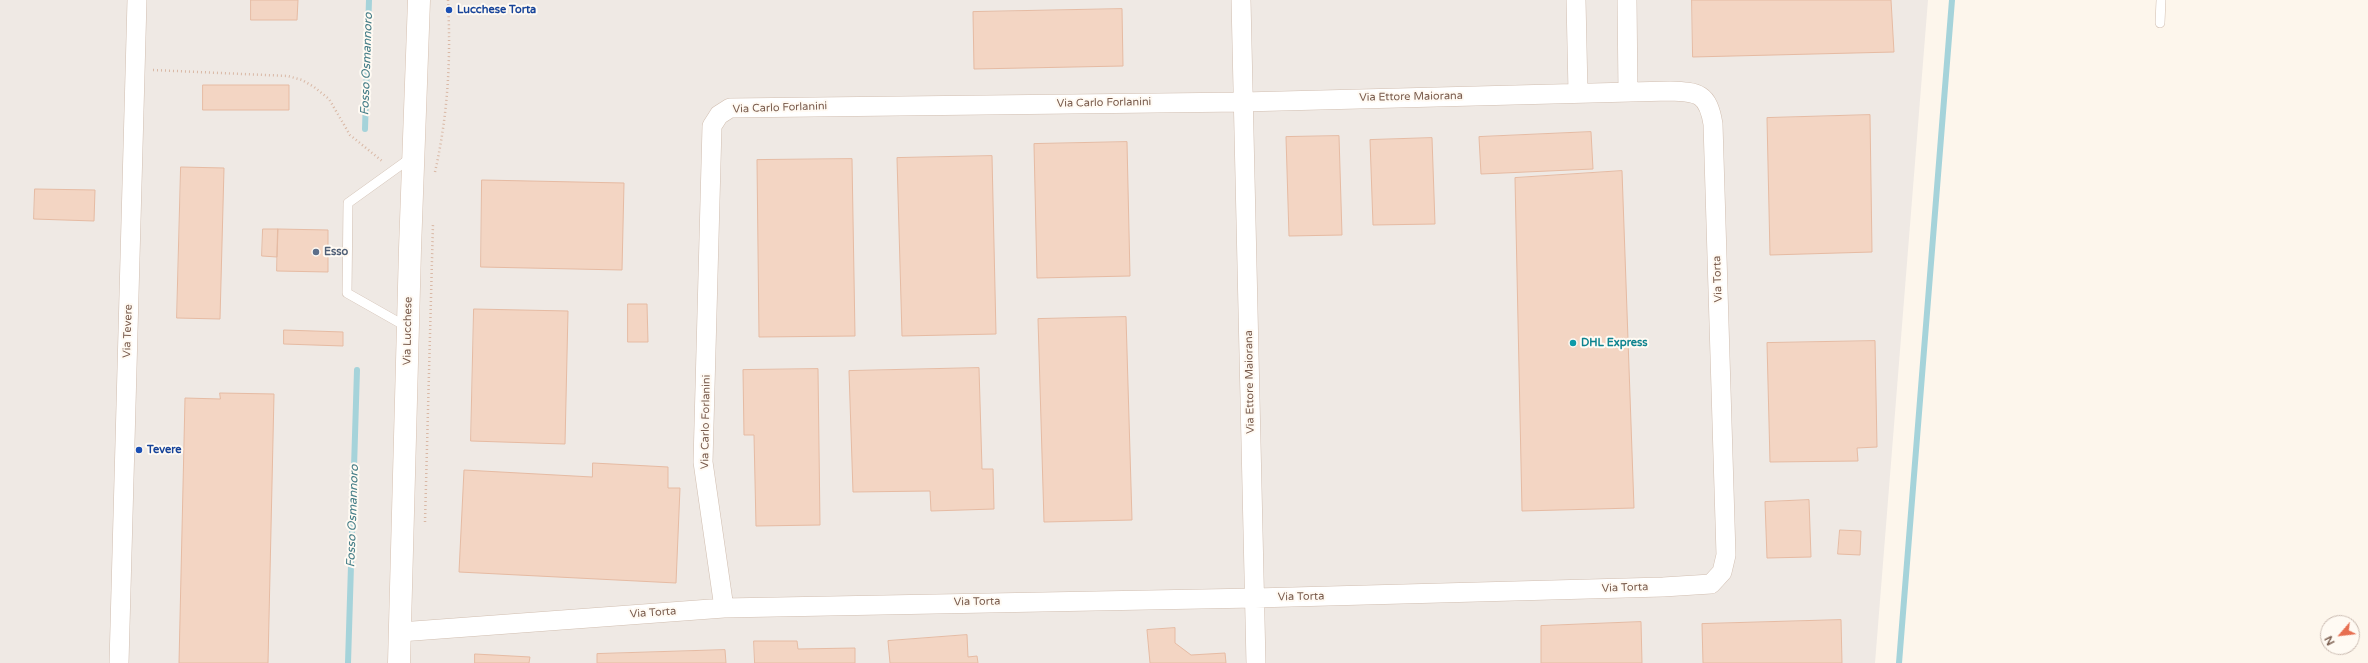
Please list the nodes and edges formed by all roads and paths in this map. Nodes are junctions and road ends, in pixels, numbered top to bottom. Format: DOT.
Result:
graph roads {
  1 [pos="137,0"];
  2 [pos="419,0"];
  3 [pos="448,0"];
  4 [pos="1241,0"];
  5 [pos="1576,0"];
  6 [pos="1626,0"];
  7 [pos="2161,0"];
  8 [pos="2160,23"];
  9 [pos="135,69"];
  10 [pos="1578,92"];
  11 [pos="1628,92"];
  12 [pos="1704,100"];
  13 [pos="1243,102"];
  14 [pos="413,157"];
  15 [pos="393,170"];
  16 [pos="435,173"];
  17 [pos="434,221"];
  18 [pos="408,328"];
  19 [pos="425,530"];
  20 [pos="1255,598"];
  21 [pos="724,608"];
  22 [pos="400,632"];
  23 [pos="119,663"];
  24 [pos="399,663"];
  25 [pos="1256,663"];
  1 -- 9 [label="street, Via Tevere"];
  2 -- 14 [label="main road, Via Lucchese"];
  3 -- 16 [label="path"];
  4 -- 13 [label="street, Via Ettore Maiorana"];
  5 -- 10 [label="street"];
  6 -- 11 [label="street"];
  7 -- 8 [label="lane"];
  9 -- 15 [label="path"];
  9 -- 23 [label="street, Via Tevere"];
  10 -- 11 [label="street, Via Ettore Maiorana"];
  10 -- 13 [label="street, Via Ettore Maiorana"];
  11 -- 12 [label="street, Via Ettore Maiorana"];
  12 -- 20 [label="street, Via Torta"];
  13 -- 20 [label="street, Via Ettore Maiorana"];
  13 -- 21 [label="street, Via Carlo Forlanini"];
  14 -- 15 [label="lane"];
  14 -- 18 [label="main road, Via Lucchese"];
  15 -- 18 [label="lane"];
  17 -- 19 [label="path"];
  18 -- 22 [label="main road, Via Lucchese"];
  20 -- 21 [label="street, Via Torta"];
  20 -- 25 [label="street, Via Ettore Maiorana"];
  21 -- 22 [label="street, Via Torta"];
  22 -- 24 [label="main road, Via Lucchese"];
}
